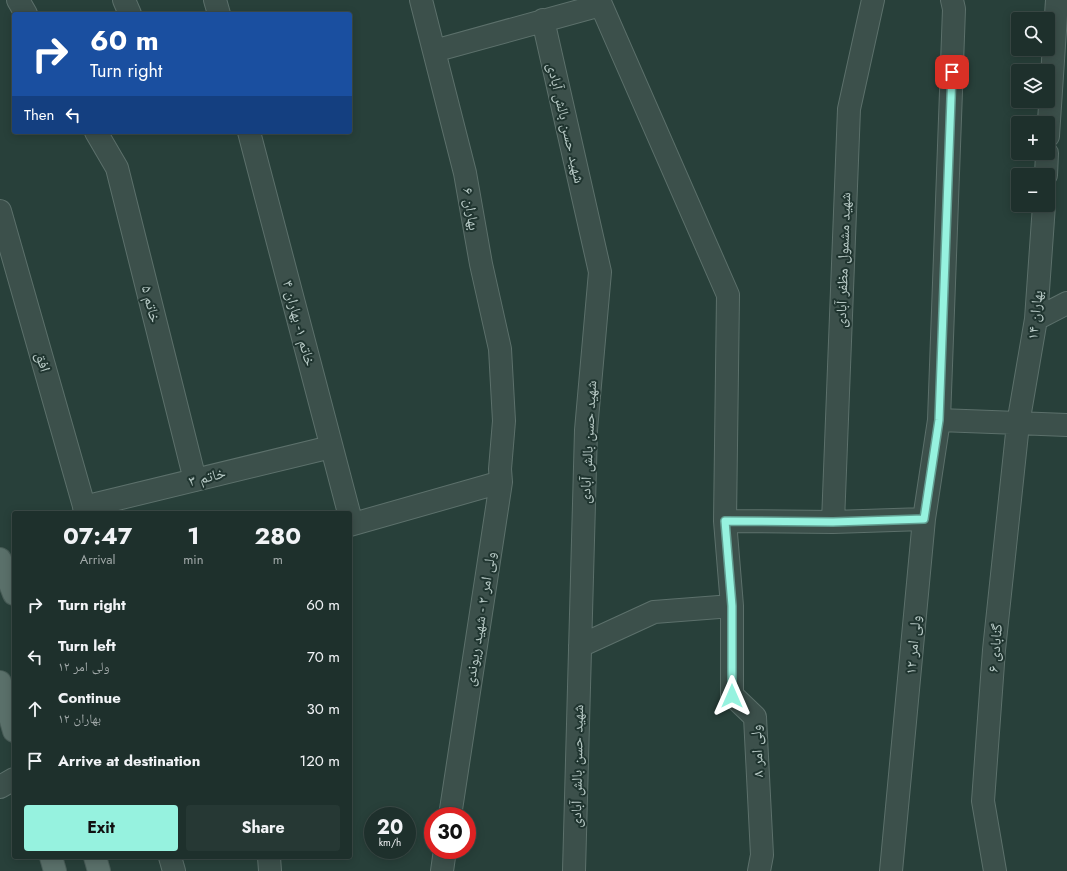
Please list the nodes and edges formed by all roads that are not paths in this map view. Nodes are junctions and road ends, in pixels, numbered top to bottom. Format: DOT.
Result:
graph roads {
  1 [pos="18,0"];
  2 [pos="124,0"];
  3 [pos="215,0"];
  4 [pos="421,0"];
  5 [pos="873,0"];
  6 [pos="952,0"];
  7 [pos="1057,0"];
  8 [pos="600,3"];
  9 [pos="25,12"];
  10 [pos="129,12"];
  11 [pos="218,12"];
  12 [pos="543,20"];
  13 [pos="434,51"];
  14 [pos="1049,116"];
  15 [pos="97,134"];
  16 [pos="250,134"];
  17 [pos="0,211"];
  18 [pos="1044,212"];
  19 [pos="1067,302"];
  20 [pos="1036,319"];
  21 [pos="939,420"];
  22 [pos="504,421"];
  23 [pos="1018,424"];
  24 [pos="1067,425"];
  25 [pos="331,447"];
  26 [pos="195,480"];
  27 [pos="501,482"];
  28 [pos="85,510"];
  29 [pos="347,511"];
  30 [pos="924,519"];
  31 [pos="352,521"];
  32 [pos="725,521"];
  33 [pos="833,522"];
  34 [pos="0,559"];
  35 [pos="12,589"];
  36 [pos="732,606"];
  37 [pos="580,646"];
  38 [pos="0,682"];
  39 [pos="12,722"];
  40 [pos="12,780"];
  41 [pos="0,787"];
  42 [pos="451,807"];
  43 [pos="52,859"];
  44 [pos="96,859"];
  45 [pos="171,859"];
  46 [pos="269,859"];
  47 [pos="444,859"];
  48 [pos="55,871"];
  49 [pos="99,871"];
  50 [pos="174,871"];
  51 [pos="270,871"];
  52 [pos="442,871"];
  53 [pos="574,871"];
  54 [pos="759,871"];
  55 [pos="891,871"];
  56 [pos="995,871"];
  1 -- 9 [label="street"];
  2 -- 10 [label="street"];
  3 -- 11 [label="street"];
  4 -- 13 [label="street, بهاران ۶"];
  5 -- 33 [label="street, شهید مشمول مظفر آبادی"];
  6 -- 21 [label="street, ولی امر ۱۲"];
  7 -- 14 [label="street"];
  8 -- 12 [label="street"];
  8 -- 32 [label="street, ولی امر ۸"];
  12 -- 13 [label="street"];
  12 -- 37 [label="street, شهید حسن بالش آبادی"];
  13 -- 22 [label="street, بهاران ۶"];
  15 -- 26 [label="street, خاتم ۵"];
  16 -- 25 [label="street, خاتم ۱- بهاران ۴"];
  17 -- 28 [label="street, افق"];
  18 -- 20 [label="street, بهاران ۱۴"];
  19 -- 20 [label="street"];
  20 -- 23 [label="street, بهاران ۱۴"];
  21 -- 23 [label="street"];
  21 -- 30 [label="street, ولی امر ۱۲"];
  22 -- 27 [label="street, ولی امر ۲ - شهید ریوندی"];
  23 -- 24 [label="street"];
  23 -- 56 [label="street, گنابادی ۶"];
  25 -- 26 [label="street, خاتم ۳"];
  25 -- 29 [label="street, خاتم ۱- بهاران ۴"];
  26 -- 28 [label="street, خاتم ۳"];
  27 -- 31 [label="street"];
  27 -- 42 [label="street, ولی امر ۲ - شهید ریوندی"];
  30 -- 33 [label="street"];
  30 -- 55 [label="street, ولی امر ۱۲"];
  32 -- 33 [label="street"];
  32 -- 36 [label="street, ولی امر ۸"];
  34 -- 35 [label="main road"];
  36 -- 37 [label="street"];
  36 -- 54 [label="street, ولی امر ۸"];
  37 -- 53 [label="street, شهید حسن بالش آبادی"];
  38 -- 39 [label="main road"];
  40 -- 41 [label="street"];
  43 -- 48 [label="main road"];
  44 -- 49 [label="main road"];
  45 -- 50 [label="street"];
  46 -- 51 [label="street"];
  47 -- 52 [label="street"];
}
